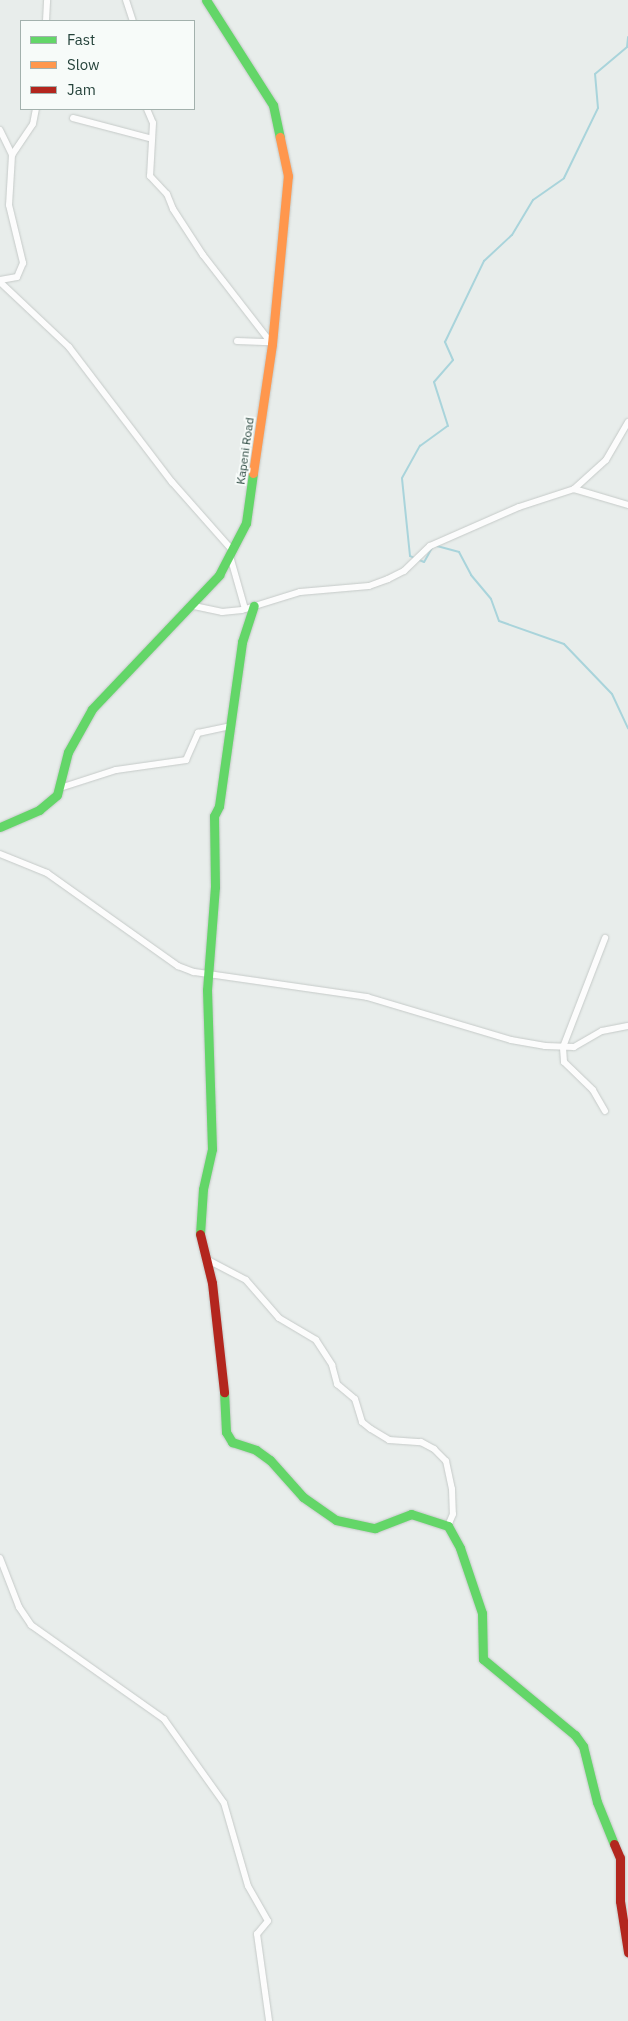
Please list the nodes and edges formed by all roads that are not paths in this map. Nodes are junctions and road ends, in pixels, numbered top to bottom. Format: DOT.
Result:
graph roads {
  1 [pos="47,0"];
  2 [pos="126,0"];
  3 [pos="206,0"];
  4 [pos="46,20"];
  5 [pos="133,20"];
  6 [pos="36,110"];
  7 [pos="147,110"];
  8 [pos="73,118"];
  9 [pos="0,130"];
  10 [pos="150,138"];
  11 [pos="12,155"];
  12 [pos="0,281"];
  13 [pos="237,341"];
  14 [pos="271,343"];
  15 [pos="628,422"];
  16 [pos="574,489"];
  17 [pos="628,506"];
  18 [pos="232,554"];
  19 [pos="194,606"];
  20 [pos="250,608"];
  21 [pos="230,726"];
  22 [pos="60,788"];
  23 [pos="0,827"];
  24 [pos="0,854"];
  25 [pos="605,938"];
  26 [pos="209,975"];
  27 [pos="628,1026"];
  28 [pos="562,1048"];
  29 [pos="605,1112"];
  30 [pos="206,1259"];
  31 [pos="448,1526"];
  32 [pos="0,1558"];
  33 [pos="628,1952"];
  34 [pos="269,2021"];
  1 -- 4 [label="street"];
  2 -- 5 [label="street"];
  3 -- 14 [label="street, Kapeni Road"];
  6 -- 11 [label="street"];
  7 -- 10 [label="street"];
  8 -- 10 [label="street"];
  9 -- 11 [label="street"];
  10 -- 14 [label="street"];
  11 -- 12 [label="street"];
  12 -- 18 [label="street"];
  13 -- 14 [label="street"];
  14 -- 18 [label="street, Kapeni Road"];
  15 -- 16 [label="street"];
  16 -- 17 [label="street"];
  16 -- 20 [label="street"];
  18 -- 19 [label="street, Kapeni Road"];
  18 -- 20 [label="street"];
  19 -- 20 [label="street"];
  19 -- 22 [label="street, Kapeni Road"];
  20 -- 21 [label="street"];
  21 -- 22 [label="street"];
  21 -- 26 [label="street"];
  22 -- 23 [label="street, Kapeni Road"];
  24 -- 26 [label="street"];
  25 -- 28 [label="street"];
  26 -- 28 [label="street"];
  26 -- 30 [label="street"];
  27 -- 28 [label="street"];
  28 -- 29 [label="street"];
  30 -- 31 [label="street"];
  30 -- 31 [label="street"];
  31 -- 33 [label="street"];
  32 -- 34 [label="street"];
}
